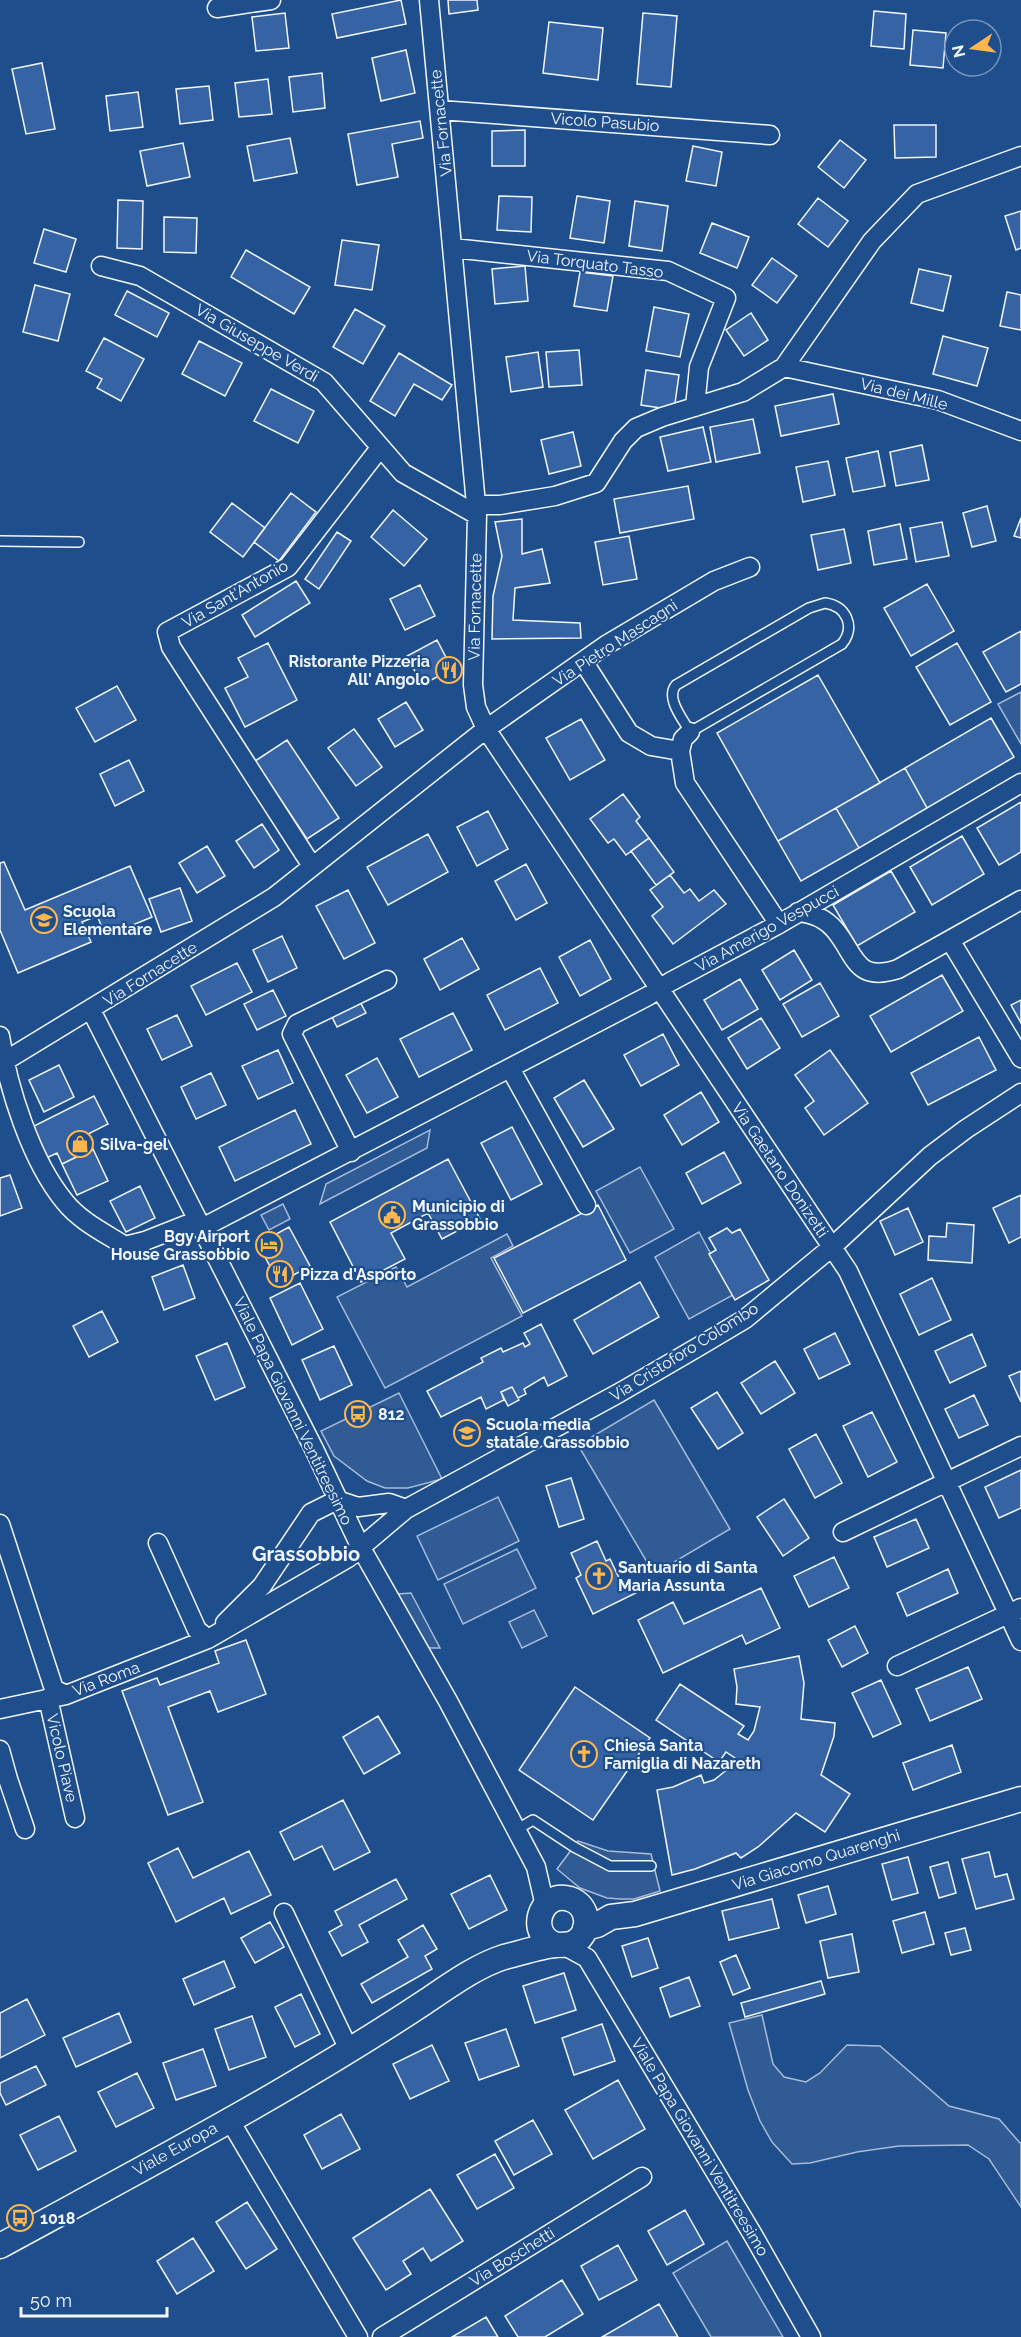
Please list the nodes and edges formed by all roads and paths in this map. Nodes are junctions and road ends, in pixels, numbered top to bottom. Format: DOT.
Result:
graph roads {
  1 [pos="271,0"];
  2 [pos="429,0"];
  3 [pos="217,8"];
  4 [pos="440,110"];
  5 [pos="770,135"];
  6 [pos="1021,156"];
  7 [pos="453,248"];
  8 [pos="101,266"];
  9 [pos="784,367"];
  10 [pos="695,407"];
  11 [pos="1021,430"];
  12 [pos="380,448"];
  13 [pos="476,510"];
  14 [pos="0,542"];
  15 [pos="79,542"];
  16 [pos="750,567"];
  17 [pos="583,661"];
  18 [pos="486,729"];
  19 [pos="690,732"];
  20 [pos="680,751"];
  21 [pos="1021,783"];
  22 [pos="312,866"];
  23 [pos="1021,900"];
  24 [pos="798,912"];
  25 [pos="779,924"];
  26 [pos="950,940"];
  27 [pos="387,980"];
  28 [pos="660,989"];
  29 [pos="91,1010"];
  30 [pos="0,1036"];
  31 [pos="1021,1058"];
  32 [pos="2,1063"];
  33 [pos="510,1068"];
  34 [pos="1021,1093"];
  35 [pos="351,1152"];
  36 [pos="586,1205"];
  37 [pos="200,1224"];
  38 [pos="832,1247"];
  39 [pos="1021,1446"];
  40 [pos="946,1481"];
  41 [pos="337,1500"];
  42 [pos="406,1509"];
  43 [pos="0,1524"];
  44 [pos="843,1532"];
  45 [pos="158,1543"];
  46 [pos="361,1548"];
  47 [pos="1014,1611"];
  48 [pos="208,1639"];
  49 [pos="1021,1641"];
  50 [pos="897,1666"];
  51 [pos="57,1697"];
  52 [pos="0,1709"];
  53 [pos="0,1750"];
  54 [pos="1021,1799"];
  55 [pos="75,1818"];
  56 [pos="25,1829"];
  57 [pos="516,1830"];
  58 [pos="651,1866"];
  59 [pos="579,1905"];
  60 [pos="284,1913"];
  61 [pos="542,1913"];
  62 [pos="611,1917"];
  63 [pos="585,1930"];
  64 [pos="560,1945"];
  65 [pos="502,1958"];
  66 [pos="588,1958"];
  67 [pos="350,2052"];
  68 [pos="229,2119"];
  69 [pos="642,2177"];
  70 [pos="0,2246"];
  71 [pos="358,2337"];
  72 [pos="382,2337"];
  73 [pos="811,2337"];
  1 -- 3 [label="street"];
  2 -- 4 [label="street, Via Fornacette"];
  4 -- 5 [label="street, Vicolo Pasubio"];
  4 -- 7 [label="street, Via Fornacette"];
  6 -- 9 [label="street"];
  7 -- 10 [label="street, Via Torquato Tasso"];
  7 -- 13 [label="street, Via Fornacette"];
  8 -- 12 [label="street, Via Giuseppe Verdi"];
  9 -- 10 [label="street"];
  9 -- 11 [label="street, Via dei Mille"];
  10 -- 13 [label="street"];
  12 -- 13 [label="street, Via Giuseppe Verdi"];
  12 -- 22 [label="street, Via Sant'Antonio"];
  13 -- 18 [label="street, Via Fornacette"];
  14 -- 15 [label="lane"];
  16 -- 17 [label="street, Via Pietro Mascagni"];
  17 -- 18 [label="street, Via Pietro Mascagni"];
  17 -- 20 [label="street"];
  18 -- 22 [label="street, Via Fornacette"];
  18 -- 28 [label="street, Via Gaetano Donizetti"];
  19 -- 19 [label="lane"];
  19 -- 20 [label="street"];
  20 -- 25 [label="street"];
  21 -- 24 [label="street, Via Amerigo Vespucci"];
  22 -- 29 [label="street, Via Fornacette"];
  23 -- 26 [label="street"];
  24 -- 25 [label="street, Via Amerigo Vespucci"];
  24 -- 26 [label="street"];
  25 -- 28 [label="street, Via Amerigo Vespucci"];
  26 -- 31 [label="street"];
  27 -- 35 [label="street"];
  28 -- 33 [label="street, Via Amerigo Vespucci"];
  28 -- 38 [label="street, Via Gaetano Donizetti"];
  29 -- 32 [label="street, Via Fornacette"];
  29 -- 37 [label="street, Viale Papa Giovanni Ventitreesimo"];
  30 -- 32 [label="street"];
  32 -- 37 [label="street, Via Amerigo Vespucci"];
  33 -- 35 [label="street, Via Amerigo Vespucci"];
  33 -- 36 [label="street"];
  34 -- 38 [label="street, Via Cristoforo Colombo"];
  35 -- 37 [label="street, Via Amerigo Vespucci"];
  37 -- 41 [label="street, Viale Papa Giovanni Ventitreesimo"];
  38 -- 40 [label="street, Via Gaetano Donizetti"];
  38 -- 42 [label="street, Via Cristoforo Colombo"];
  39 -- 40 [label="street"];
  40 -- 44 [label="street"];
  40 -- 47 [label="street, Via Gaetano Donizetti"];
  41 -- 42 [label="street"];
  41 -- 46 [label="street, Viale Papa Giovanni Ventitreesimo"];
  41 -- 48 [label="street, Via Roma"];
  42 -- 46 [label="street, Via Cristoforo Colombo"];
  43 -- 51 [label="street"];
  45 -- 48 [label="street"];
  46 -- 48 [label="street, Via Roma"];
  46 -- 57 [label="street, Viale Papa Giovanni Ventitreesimo"];
  47 -- 49 [label="street, Via Gaetano Donizetti"];
  47 -- 50 [label="street"];
  48 -- 51 [label="street, Via Roma"];
  51 -- 52 [label="street, Via Roma"];
  51 -- 55 [label="street, Vicolo Piave"];
  53 -- 56 [label="street"];
  54 -- 62 [label="street, Via Giacomo Quarenghi"];
  57 -- 58 [label="lane"];
  57 -- 61 [label="street, Viale Papa Giovanni Ventitreesimo"];
  59 -- 61 [label="street"];
  59 -- 62 [label="street"];
  59 -- 63 [label="street"];
  60 -- 67 [label="street"];
  61 -- 64 [label="street"];
  61 -- 65 [label="street, Viale Europa"];
  62 -- 63 [label="street, Via Giacomo Quarenghi"];
  63 -- 64 [label="street, Viale Europa"];
  63 -- 66 [label="street, Viale Papa Giovanni Ventitreesimo"];
  64 -- 65 [label="street, Viale Europa"];
  64 -- 66 [label="street"];
  65 -- 67 [label="street, Viale Europa"];
  66 -- 73 [label="street, Viale Papa Giovanni Ventitreesimo"];
  67 -- 68 [label="street, Viale Europa"];
  68 -- 70 [label="street, Viale Europa"];
  68 -- 71 [label="street"];
  69 -- 72 [label="street, Via Boschetti"];
}
